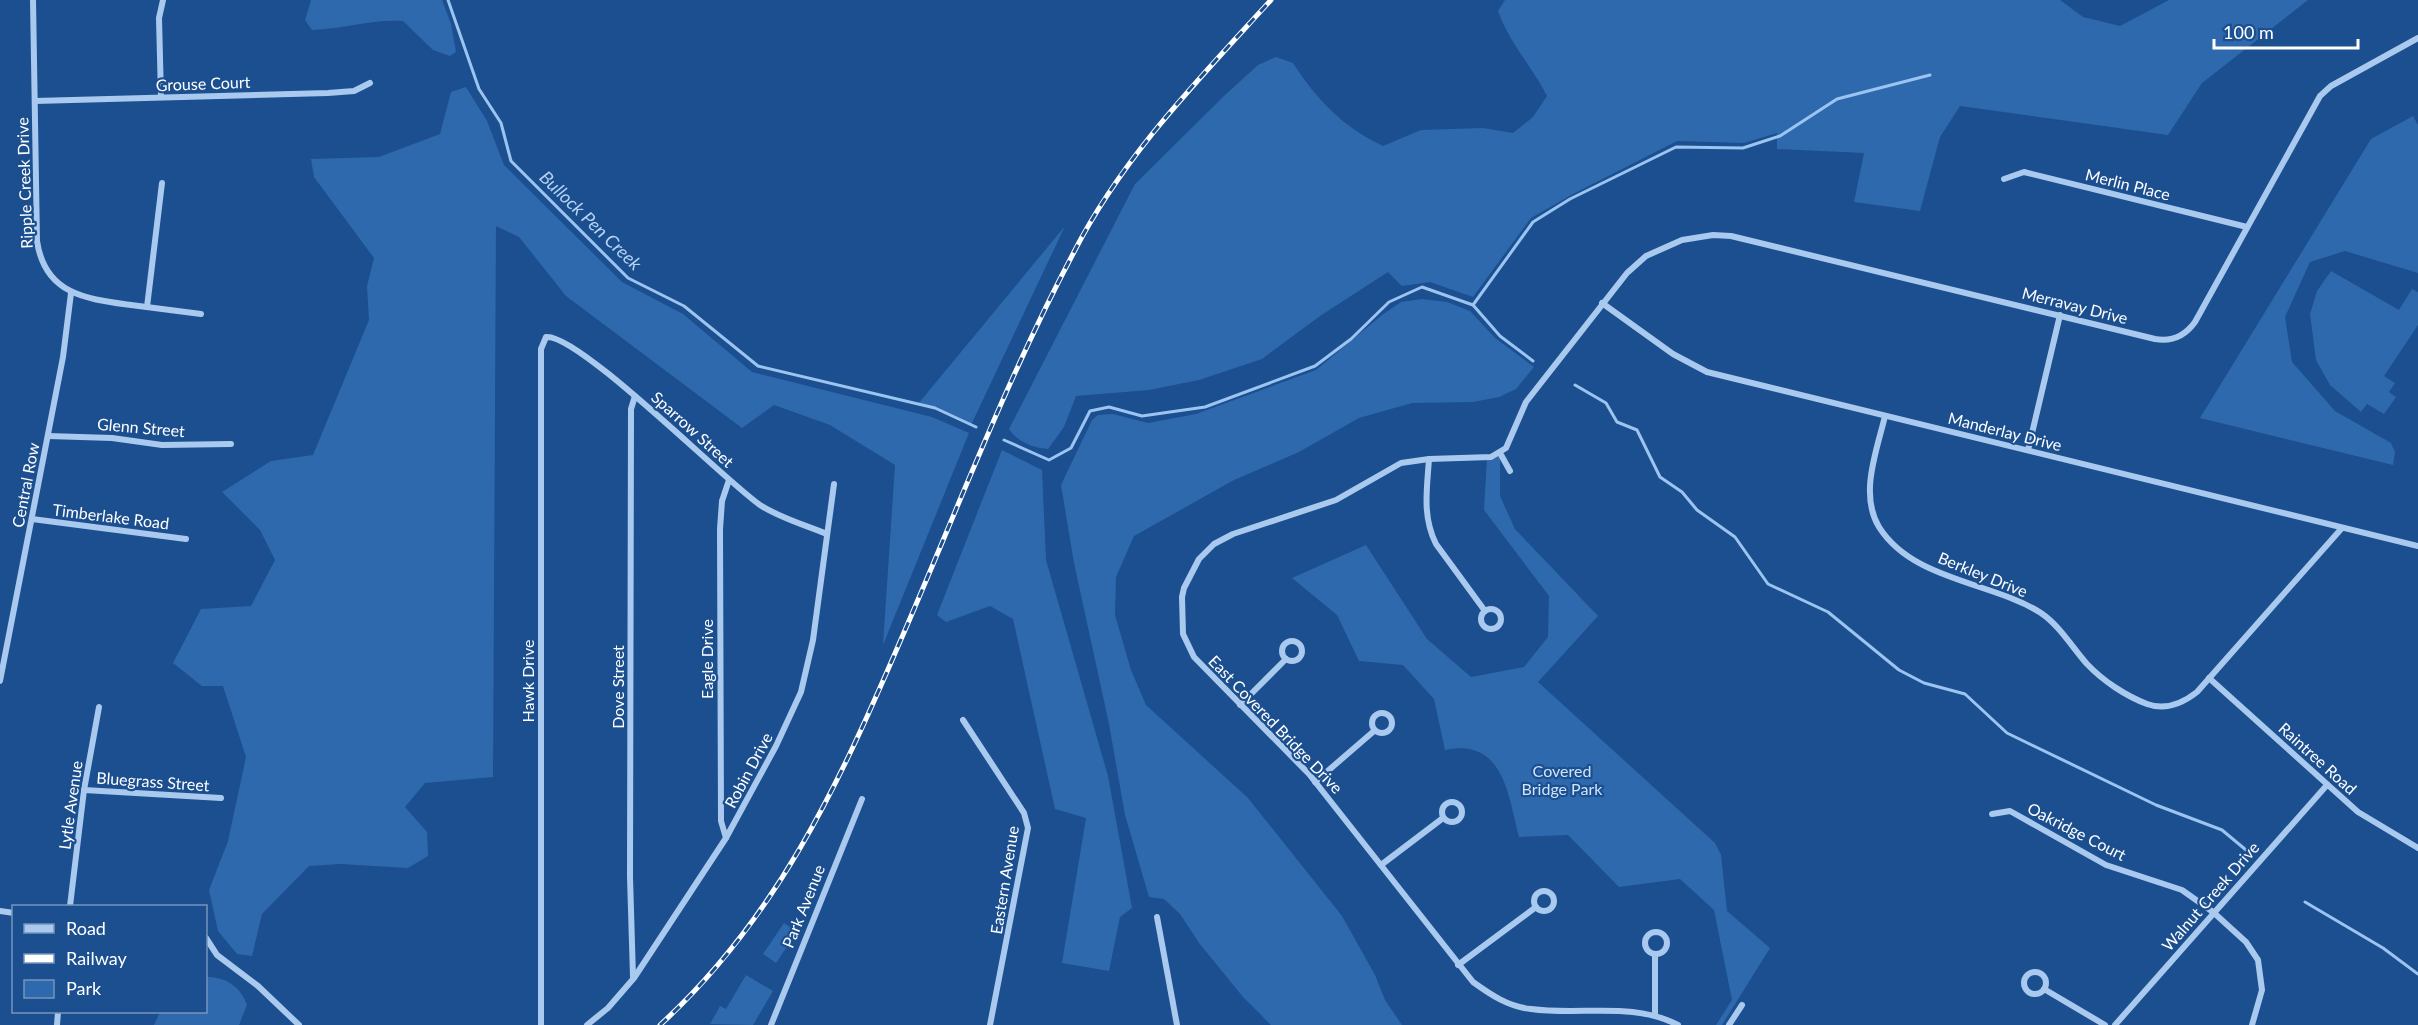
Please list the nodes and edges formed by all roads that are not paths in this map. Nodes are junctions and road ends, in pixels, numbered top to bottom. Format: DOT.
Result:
graph roads {
  1 [pos="33,0"];
  2 [pos="163,0"];
  3 [pos="2418,38"];
  4 [pos="370,83"];
  5 [pos="161,97"];
  6 [pos="35,101"];
  7 [pos="2004,179"];
  8 [pos="162,183"];
  9 [pos="2247,227"];
  10 [pos="71,293"];
  11 [pos="1602,303"];
  12 [pos="147,307"];
  13 [pos="201,314"];
  14 [pos="2060,315"];
  15 [pos="546,337"];
  16 [pos="635,396"];
  17 [pos="1885,416"];
  18 [pos="48,436"];
  19 [pos="231,444"];
  20 [pos="2028,450"];
  21 [pos="1500,453"];
  22 [pos="1429,459"];
  23 [pos="1510,471"];
  24 [pos="729,480"];
  25 [pos="834,484"];
  26 [pos="32,519"];
  27 [pos="2342,528"];
  28 [pos="827,534"];
  29 [pos="186,539"];
  30 [pos="2418,546"];
  31 [pos="1485,611"];
  32 [pos="0,648"];
  33 [pos="8,650"];
  34 [pos="1286,659"];
  35 [pos="2209,678"];
  36 [pos="0,681"];
  37 [pos="1240,705"];
  38 [pos="99,707"];
  39 [pos="963,720"];
  40 [pos="1374,731"];
  41 [pos="1315,782"];
  42 [pos="2327,785"];
  43 [pos="84,790"];
  44 [pos="221,798"];
  45 [pos="862,798"];
  46 [pos="1992,814"];
  47 [pos="1443,818"];
  48 [pos="726,838"];
  49 [pos="2418,848"];
  50 [pos="1381,866"];
  51 [pos="70,905"];
  52 [pos="1536,907"];
  53 [pos="2213,912"];
  54 [pos="1157,917"];
  55 [pos="207,940"];
  56 [pos="1655,954"];
  57 [pos="1458,965"];
  58 [pos="634,978"];
  59 [pos="2044,989"];
  60 [pos="1742,1005"];
  61 [pos="1654,1015"];
  62 [pos="298,1025"];
  63 [pos="541,1025"];
  64 [pos="587,1025"];
  65 [pos="771,1025"];
  66 [pos="990,1025"];
  67 [pos="1177,1025"];
  68 [pos="1678,1025"];
  69 [pos="1729,1025"];
  70 [pos="2105,1025"];
  71 [pos="2115,1025"];
  72 [pos="2252,1025"];
  1 -- 6 [label="street, Ripple Creek Drive"];
  2 -- 5 [label="street"];
  3 -- 9 [label="street, Merravay Drive"];
  4 -- 5 [label="street, Grouse Court"];
  5 -- 6 [label="street, Grouse Court"];
  6 -- 10 [label="street, Ripple Creek Drive"];
  7 -- 9 [label="street, Merlin Place"];
  8 -- 12 [label="street"];
  9 -- 14 [label="street, Merravay Drive"];
  10 -- 12 [label="street, Ripple Creek Drive"];
  10 -- 18 [label="street, Central Row"];
  11 -- 14 [label="street, Merravay Drive"];
  11 -- 17 [label="street, Manderlay Drive"];
  11 -- 21 [label="street"];
  12 -- 13 [label="street, Ripple Creek Drive"];
  14 -- 20 [label="street"];
  15 -- 16 [label="street, Sparrow Street"];
  15 -- 63 [label="street, Hawk Drive"];
  16 -- 24 [label="street, Sparrow Street"];
  16 -- 58 [label="street, Dove Street"];
  17 -- 20 [label="street, Manderlay Drive"];
  17 -- 35 [label="street, Berkley Drive"];
  18 -- 19 [label="street, Glenn Street"];
  18 -- 26 [label="street, Central Row"];
  20 -- 27 [label="street, Manderlay Drive"];
  21 -- 22 [label="street, East Covered Bridge Drive"];
  21 -- 23 [label="street"];
  22 -- 31 [label="street"];
  22 -- 37 [label="street, East Covered Bridge Drive"];
  24 -- 28 [label="street, Sparrow Street"];
  24 -- 48 [label="street, Eagle Drive"];
  25 -- 28 [label="street, Robin Drive"];
  26 -- 29 [label="street, Timberlake Road"];
  26 -- 33 [label="street, Central Row"];
  27 -- 30 [label="street, Manderlay Drive"];
  27 -- 35 [label="street, Berkley Drive"];
  28 -- 48 [label="street, Robin Drive"];
  32 -- 33 [label="street"];
  33 -- 36 [label="street, Central Row"];
  34 -- 37 [label="street"];
  35 -- 42 [label="street, Raintree Road"];
  37 -- 41 [label="street, East Covered Bridge Drive"];
  38 -- 43 [label="street, Lytle Avenue"];
  39 -- 66 [label="street, Eastern Avenue"];
  40 -- 41 [label="street"];
  41 -- 50 [label="street, East Covered Bridge Drive"];
  42 -- 49 [label="street, Raintree Road"];
  42 -- 53 [label="street, Walnut Creek Drive"];
  43 -- 44 [label="street, Bluegrass Street"];
  43 -- 51 [label="street, Lytle Avenue"];
  45 -- 65 [label="street, Park Avenue"];
  46 -- 53 [label="street, Oakridge Court"];
  47 -- 50 [label="street"];
  48 -- 58 [label="street, Robin Drive"];
  50 -- 57 [label="street, East Covered Bridge Drive"];
  52 -- 57 [label="street"];
  53 -- 71 [label="street, Walnut Creek Drive"];
  53 -- 72 [label="street, Oakridge Court"];
  54 -- 67 [label="street"];
  55 -- 62 [label="street"];
  56 -- 61 [label="street"];
  57 -- 61 [label="street, East Covered Bridge Drive"];
  58 -- 64 [label="street, Robin Drive"];
  59 -- 70 [label="street"];
  60 -- 69 [label="street"];
  61 -- 68 [label="street, East Covered Bridge Drive"];
}
